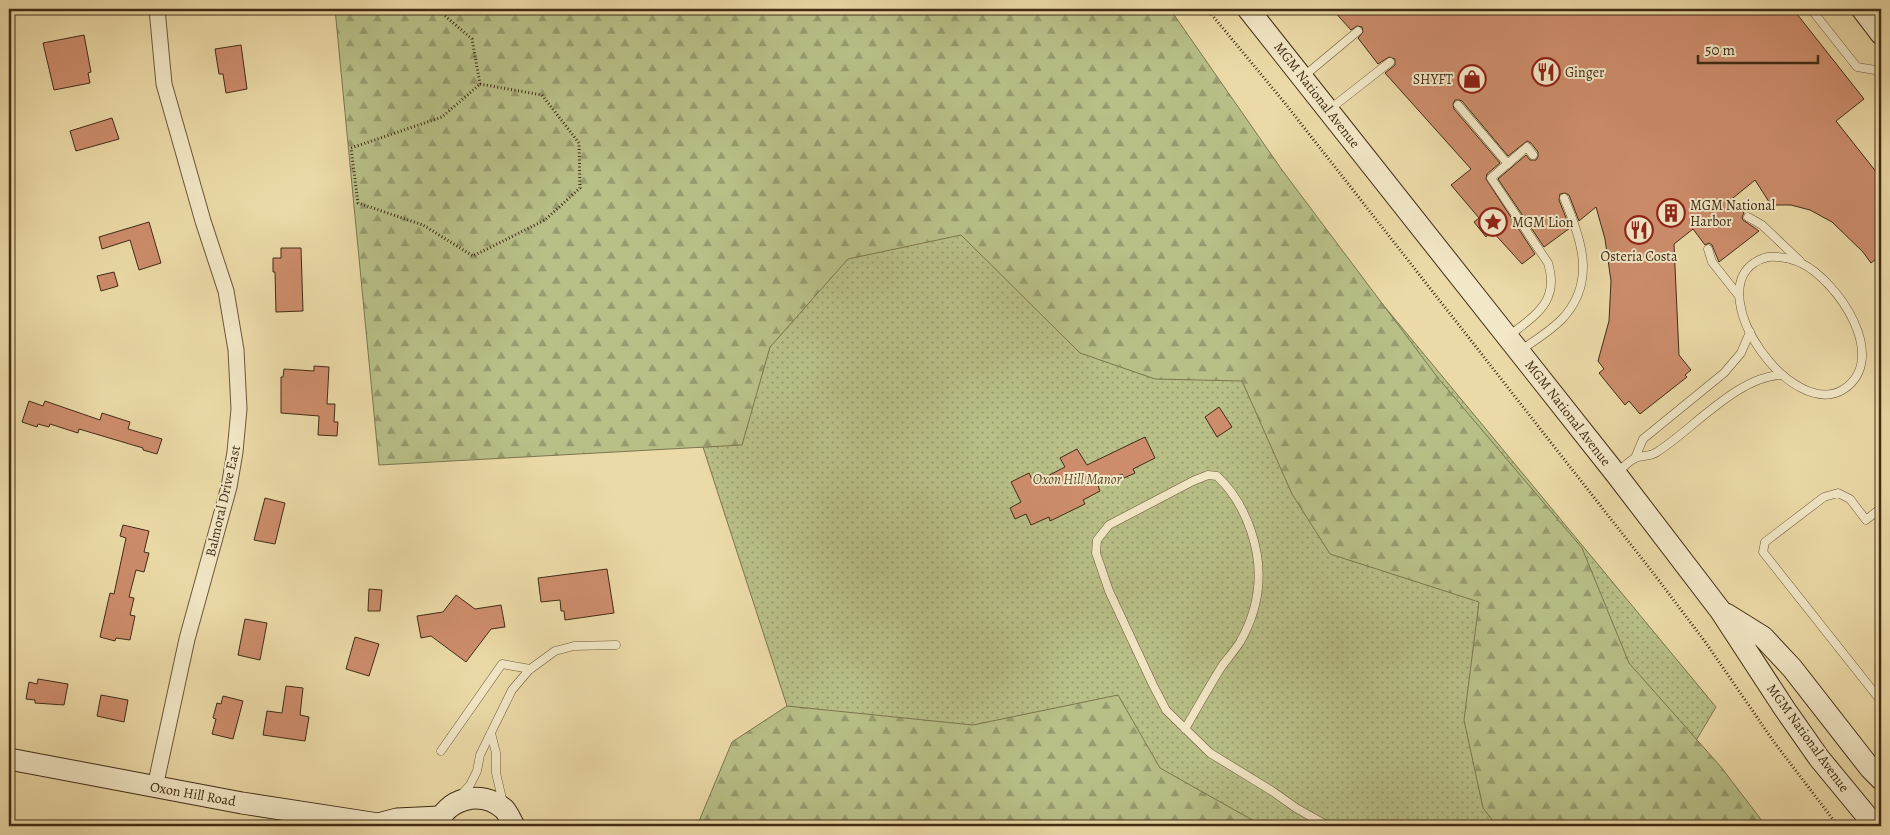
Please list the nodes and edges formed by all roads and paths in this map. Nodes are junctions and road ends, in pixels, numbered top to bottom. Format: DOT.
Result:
graph roads {
  1 [pos="156,9"];
  2 [pos="436,9"];
  3 [pos="1207,9"];
  4 [pos="1248,9"];
  5 [pos="1811,9"];
  6 [pos="1862,9"];
  7 [pos="1358,31"];
  8 [pos="1881,34"];
  9 [pos="1390,62"];
  10 [pos="1881,71"];
  11 [pos="1302,77"];
  12 [pos="480,84"];
  13 [pos="1458,105"];
  14 [pos="1329,110"];
  15 [pos="1533,154"];
  16 [pos="1508,164"];
  17 [pos="1564,198"];
  18 [pos="1748,217"];
  19 [pos="1708,249"];
  20 [pos="1802,264"];
  21 [pos="1740,296"];
  22 [pos="1750,332"];
  23 [pos="1513,344"];
  24 [pos="1782,375"];
  25 [pos="1635,458"];
  26 [pos="1616,474"];
  27 [pos="1881,508"];
  28 [pos="1720,610"];
  29 [pos="616,645"];
  30 [pos="530,669"];
  31 [pos="1881,702"];
  32 [pos="1185,729"];
  33 [pos="491,733"];
  34 [pos="441,751"];
  35 [pos="9,759"];
  36 [pos="1881,779"];
  37 [pos="155,787"];
  38 [pos="444,816"];
  39 [pos="509,818"];
  40 [pos="380,825"];
  41 [pos="1328,826"];
  42 [pos="1838,826"];
  43 [pos="1875,826"];
  1 -- 37 [label="street, Balmoral Drive East"];
  2 -- 12 [label="path"];
  3 -- 42 [label="path"];
  4 -- 11 [label="main road, MGM National Avenue"];
  5 -- 10 [label="lane"];
  6 -- 8 [label="main road"];
  7 -- 11 [label="lane"];
  9 -- 14 [label="lane"];
  11 -- 14 [label="main road, MGM National Avenue"];
  12 -- 12 [label="path"];
  13 -- 16 [label="lane"];
  14 -- 23 [label="main road, MGM National Avenue"];
  15 -- 16 [label="lane"];
  16 -- 23 [label="lane"];
  17 -- 23 [label="lane"];
  18 -- 20 [label="lane"];
  19 -- 21 [label="lane"];
  20 -- 21 [label="lane"];
  20 -- 24 [label="lane"];
  21 -- 22 [label="lane"];
  22 -- 24 [label="lane"];
  22 -- 25 [label="lane"];
  23 -- 26 [label="main road, MGM National Avenue"];
  24 -- 25 [label="lane"];
  25 -- 26 [label="lane"];
  26 -- 28 [label="main road, MGM National Avenue"];
  27 -- 31 [label="lane"];
  28 -- 36 [label="main road"];
  28 -- 43 [label="main road, MGM National Avenue"];
  29 -- 30 [label="lane"];
  30 -- 33 [label="lane"];
  30 -- 34 [label="lane"];
  32 -- 32 [label="lane"];
  32 -- 41 [label="lane"];
  33 -- 38 [label="lane"];
  33 -- 39 [label="lane"];
  35 -- 37 [label="main road, Oxon Hill Road"];
  37 -- 40 [label="main road, Oxon Hill Road"];
  38 -- 39 [label="main road, Oxon Hill Road"];
  38 -- 40 [label="main road, Oxon Hill Road"];
}
